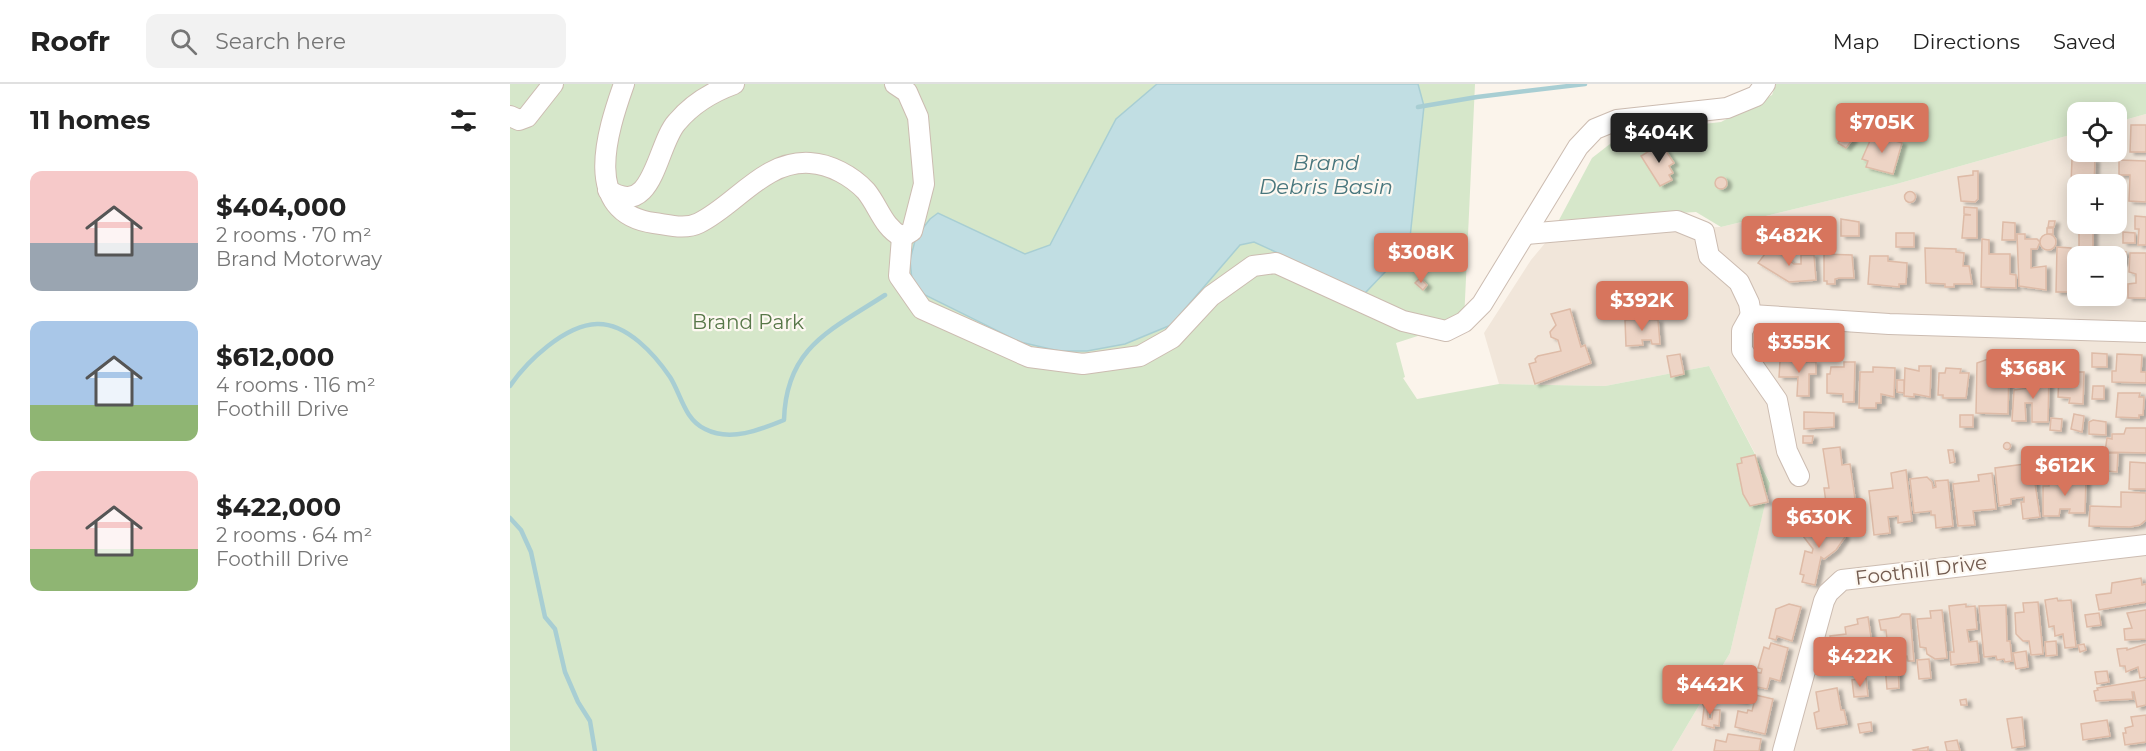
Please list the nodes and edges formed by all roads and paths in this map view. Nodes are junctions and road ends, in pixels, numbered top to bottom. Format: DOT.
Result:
graph roads {
  1 [pos="553,84"];
  2 [pos="624,84"];
  3 [pos="734,84"];
  4 [pos="895,84"];
  5 [pos="1765,84"];
  6 [pos="510,116"];
  7 [pos="608,190"];
  8 [pos="1526,234"];
  9 [pos="902,237"];
  10 [pos="1751,315"];
  11 [pos="2146,332"];
  12 [pos="1799,476"];
  13 [pos="2146,545"];
  14 [pos="1783,751"];
  1 -- 6 [label="street"];
  2 -- 7 [label="street"];
  3 -- 7 [label="street"];
  4 -- 9 [label="street"];
  5 -- 8 [label="street"];
  7 -- 9 [label="street"];
  8 -- 9 [label="street"];
  8 -- 10 [label="street"];
  10 -- 11 [label="street"];
  10 -- 12 [label="street"];
  13 -- 14 [label="street, Foothill Drive"];
}
